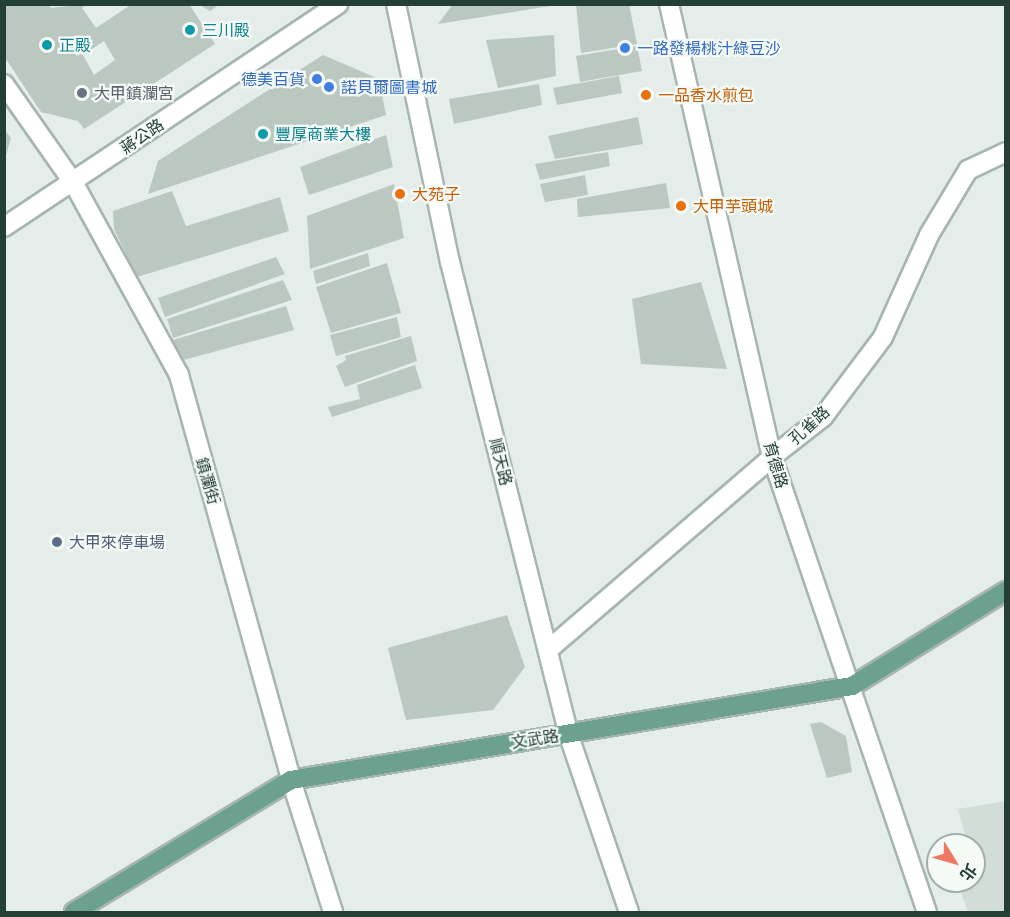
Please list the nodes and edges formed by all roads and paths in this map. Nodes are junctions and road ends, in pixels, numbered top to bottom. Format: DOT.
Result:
graph roads {
  1 [pos="339,4"];
  2 [pos="396,4"];
  3 [pos="669,4"];
  4 [pos="4,84"];
  5 [pos="1005,152"];
  6 [pos="72,182"];
  7 [pos="4,227"];
  8 [pos="772,457"];
  9 [pos="1005,591"];
  10 [pos="548,650"];
  11 [pos="852,686"];
  12 [pos="568,734"];
  13 [pos="291,780"];
  14 [pos="74,912"];
  15 [pos="333,912"];
  16 [pos="629,912"];
  17 [pos="927,912"];
  1 -- 6 [label="street, 蔣公路"];
  2 -- 10 [label="street, 順天路"];
  3 -- 8 [label="street, 育德路"];
  4 -- 6 [label="street, 鎮瀾街"];
  5 -- 8 [label="street, 孔雀路"];
  6 -- 7 [label="street, 蔣公路"];
  6 -- 13 [label="street, 鎮瀾街"];
  8 -- 10 [label="street, 孔雀路"];
  8 -- 11 [label="street, 育德路"];
  9 -- 11 [label="main road, 文武路"];
  10 -- 12 [label="street, 順天路"];
  11 -- 12 [label="main road, 文武路"];
  11 -- 17 [label="street, 育德路"];
  12 -- 13 [label="main road, 文武路"];
  12 -- 16 [label="street, 順天路"];
  13 -- 14 [label="main road, 文武路"];
  13 -- 15 [label="street, 鎮瀾街"];
}
